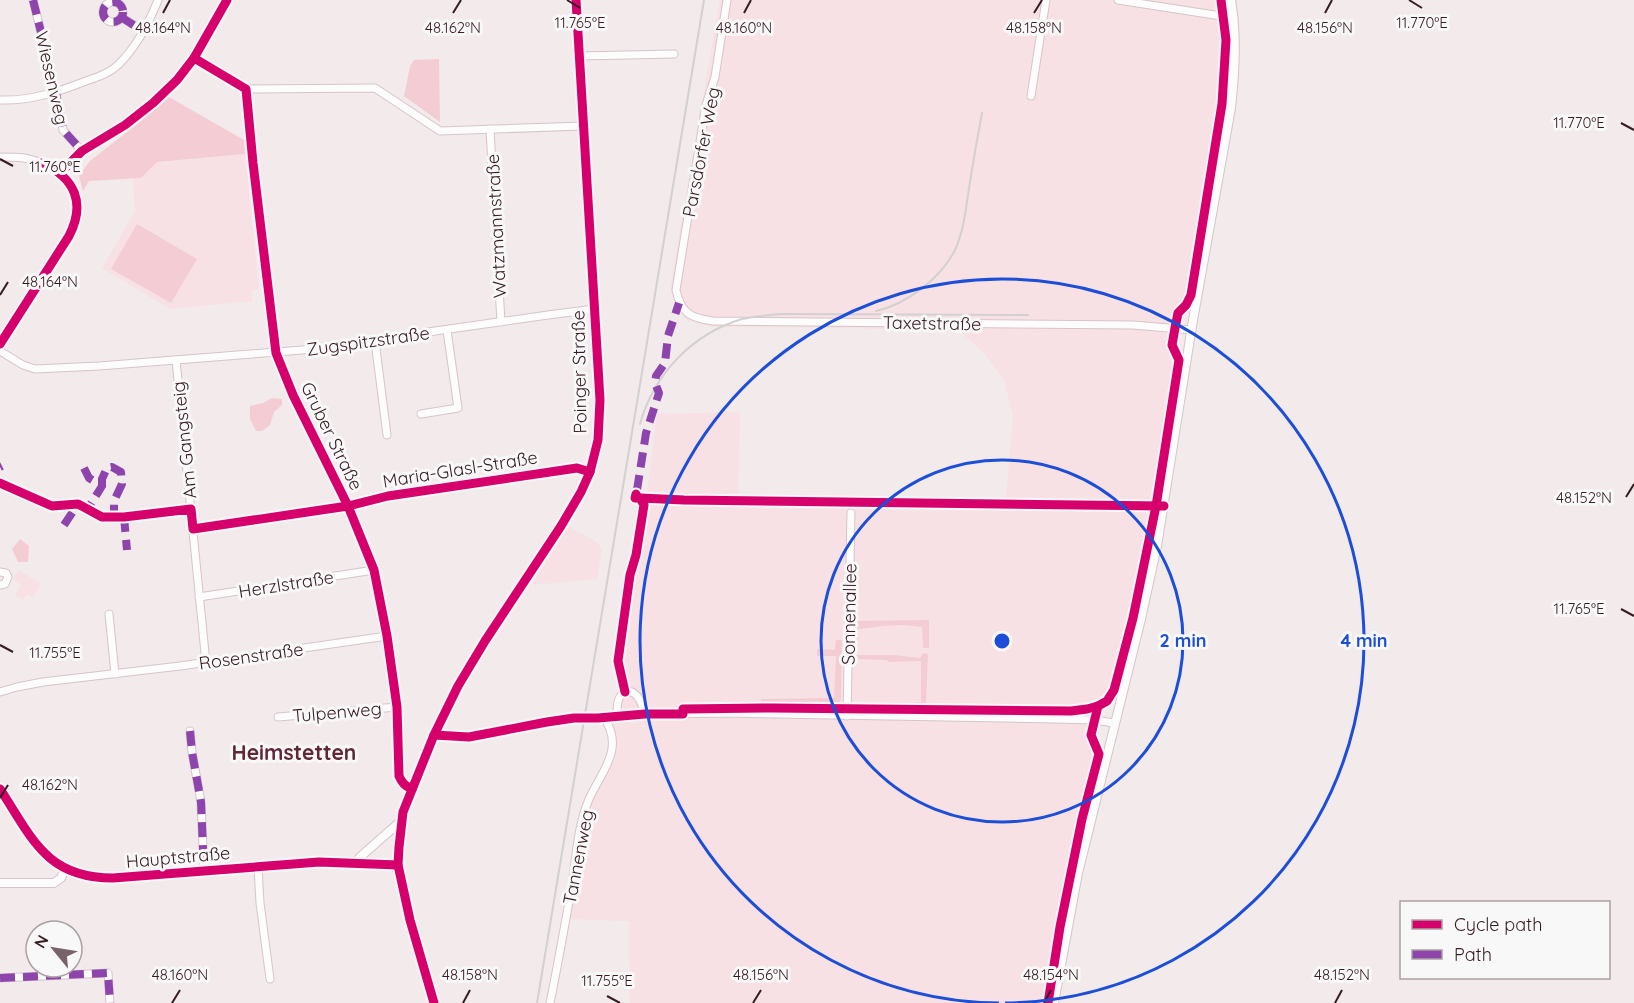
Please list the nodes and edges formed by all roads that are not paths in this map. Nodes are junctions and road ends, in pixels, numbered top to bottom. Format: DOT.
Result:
graph roads {
  1 [pos="33,0"];
  2 [pos="158,0"];
  3 [pos="227,0"];
  4 [pos="576,0"];
  5 [pos="727,0"];
  6 [pos="1046,0"];
  7 [pos="1118,0"];
  8 [pos="1231,0"];
  9 [pos="122,17"];
  10 [pos="1234,18"];
  11 [pos="143,31"];
  12 [pos="674,54"];
  13 [pos="579,57"];
  14 [pos="194,58"];
  15 [pos="246,89"];
  16 [pos="56,93"];
  17 [pos="1031,96"];
  18 [pos="0,100"];
  19 [pos="583,126"];
  20 [pos="490,129"];
  21 [pos="82,151"];
  22 [pos="0,157"];
  23 [pos="60,173"];
  24 [pos="679,303"];
  25 [pos="595,309"];
  26 [pos="501,322"];
  27 [pos="447,330"];
  28 [pos="1192,330"];
  29 [pos="375,341"];
  30 [pos="0,344"];
  31 [pos="0,351"];
  32 [pos="276,353"];
  33 [pos="176,360"];
  34 [pos="421,414"];
  35 [pos="387,435"];
  36 [pos="590,472"];
  37 [pos="348,506"];
  38 [pos="851,513"];
  39 [pos="193,529"];
  40 [pos="374,570"];
  41 [pos="0,572"];
  42 [pos="0,585"];
  43 [pos="199,597"];
  44 [pos="109,614"];
  45 [pos="387,636"];
  46 [pos="206,663"];
  47 [pos="115,675"];
  48 [pos="0,692"];
  49 [pos="396,707"];
  50 [pos="645,714"];
  51 [pos="847,716"];
  52 [pos="279,717"];
  53 [pos="617,717"];
  54 [pos="604,718"];
  55 [pos="1114,723"];
  56 [pos="190,731"];
  57 [pos="434,735"];
  58 [pos="0,789"];
  59 [pos="412,789"];
  60 [pos="401,821"];
  61 [pos="356,862"];
  62 [pos="398,865"];
  63 [pos="258,867"];
  64 [pos="66,869"];
  65 [pos="204,871"];
  66 [pos="0,883"];
  67 [pos="0,978"];
  68 [pos="270,979"];
  69 [pos="110,1003"];
  70 [pos="434,1003"];
  71 [pos="550,1003"];
  72 [pos="1054,1003"];
  1 -- 16 [label="street, Wiesenweg"];
  2 -- 11 [label="street"];
  3 -- 14 [label="street"];
  4 -- 13 [label="street, Poinger Straße"];
  5 -- 24 [label="street, Parsdorfer Weg"];
  6 -- 17 [label="street"];
  7 -- 10 [label="street"];
  8 -- 10 [label="street"];
  9 -- 11 [label="street"];
  10 -- 28 [label="street"];
  11 -- 16 [label="street"];
  12 -- 13 [label="street"];
  13 -- 19 [label="street, Poinger Straße"];
  14 -- 15 [label="street"];
  14 -- 21 [label="street"];
  15 -- 20 [label="street"];
  15 -- 32 [label="street, Gruber Straße"];
  16 -- 18 [label="street"];
  16 -- 21 [label="street, Wiesenweg"];
  19 -- 20 [label="street"];
  19 -- 25 [label="street, Poinger Straße"];
  20 -- 26 [label="street, Watzmannstraße"];
  21 -- 23 [label="street"];
  22 -- 23 [label="street"];
  23 -- 30 [label="street"];
  24 -- 28 [label="street, Taxetstraße"];
  25 -- 26 [label="street, Zugspitzstraße"];
  25 -- 36 [label="street, Poinger Straße"];
  26 -- 27 [label="street, Zugspitzstraße"];
  27 -- 29 [label="street, Zugspitzstraße"];
  27 -- 34 [label="street"];
  28 -- 55 [label="street"];
  29 -- 32 [label="street, Zugspitzstraße"];
  29 -- 35 [label="street"];
  31 -- 33 [label="street, Zugspitzstraße"];
  32 -- 33 [label="street, Zugspitzstraße"];
  32 -- 37 [label="street, Gruber Straße"];
  33 -- 39 [label="street, Am Gangsteig"];
  36 -- 37 [label="street, Maria-Glasl-Straße"];
  36 -- 57 [label="street, Poinger Straße"];
  37 -- 39 [label="street, Maria-Glasl-Straße"];
  37 -- 40 [label="street, Gruber Straße"];
  38 -- 51 [label="street, Sonnenallee"];
  39 -- 43 [label="street, Am Gangsteig"];
  40 -- 43 [label="street, Herzlstraße"];
  40 -- 45 [label="street, Gruber Straße"];
  41 -- 42 [label="street"];
  43 -- 46 [label="street, Am Gangsteig"];
  44 -- 47 [label="street"];
  45 -- 46 [label="street, Rosenstraße"];
  45 -- 49 [label="street, Gruber Straße"];
  46 -- 47 [label="street, Rosenstraße"];
  47 -- 48 [label="street, Rosenstraße"];
  49 -- 52 [label="street, Tulpenweg"];
  49 -- 59 [label="street, Gruber Straße"];
  50 -- 51 [label="street"];
  50 -- 53 [label="street"];
  50 -- 53 [label="street"];
  51 -- 55 [label="street"];
  53 -- 54 [label="street"];
  54 -- 57 [label="street"];
  54 -- 71 [label="street, Tannenweg"];
  55 -- 72 [label="street"];
  56 -- 65 [label="street"];
  57 -- 59 [label="street, Poinger Straße"];
  58 -- 64 [label="street, Hauptstraße"];
  59 -- 60 [label="street, Poinger Straße"];
  60 -- 61 [label="street"];
  60 -- 62 [label="street, Poinger Straße"];
  61 -- 62 [label="street, Hauptstraße"];
  61 -- 63 [label="street, Hauptstraße"];
  62 -- 70 [label="street, Poinger Straße"];
  63 -- 65 [label="street, Hauptstraße"];
  63 -- 68 [label="street"];
  64 -- 65 [label="street, Hauptstraße"];
  64 -- 66 [label="street"];
  67 -- 69 [label="street"];
}
